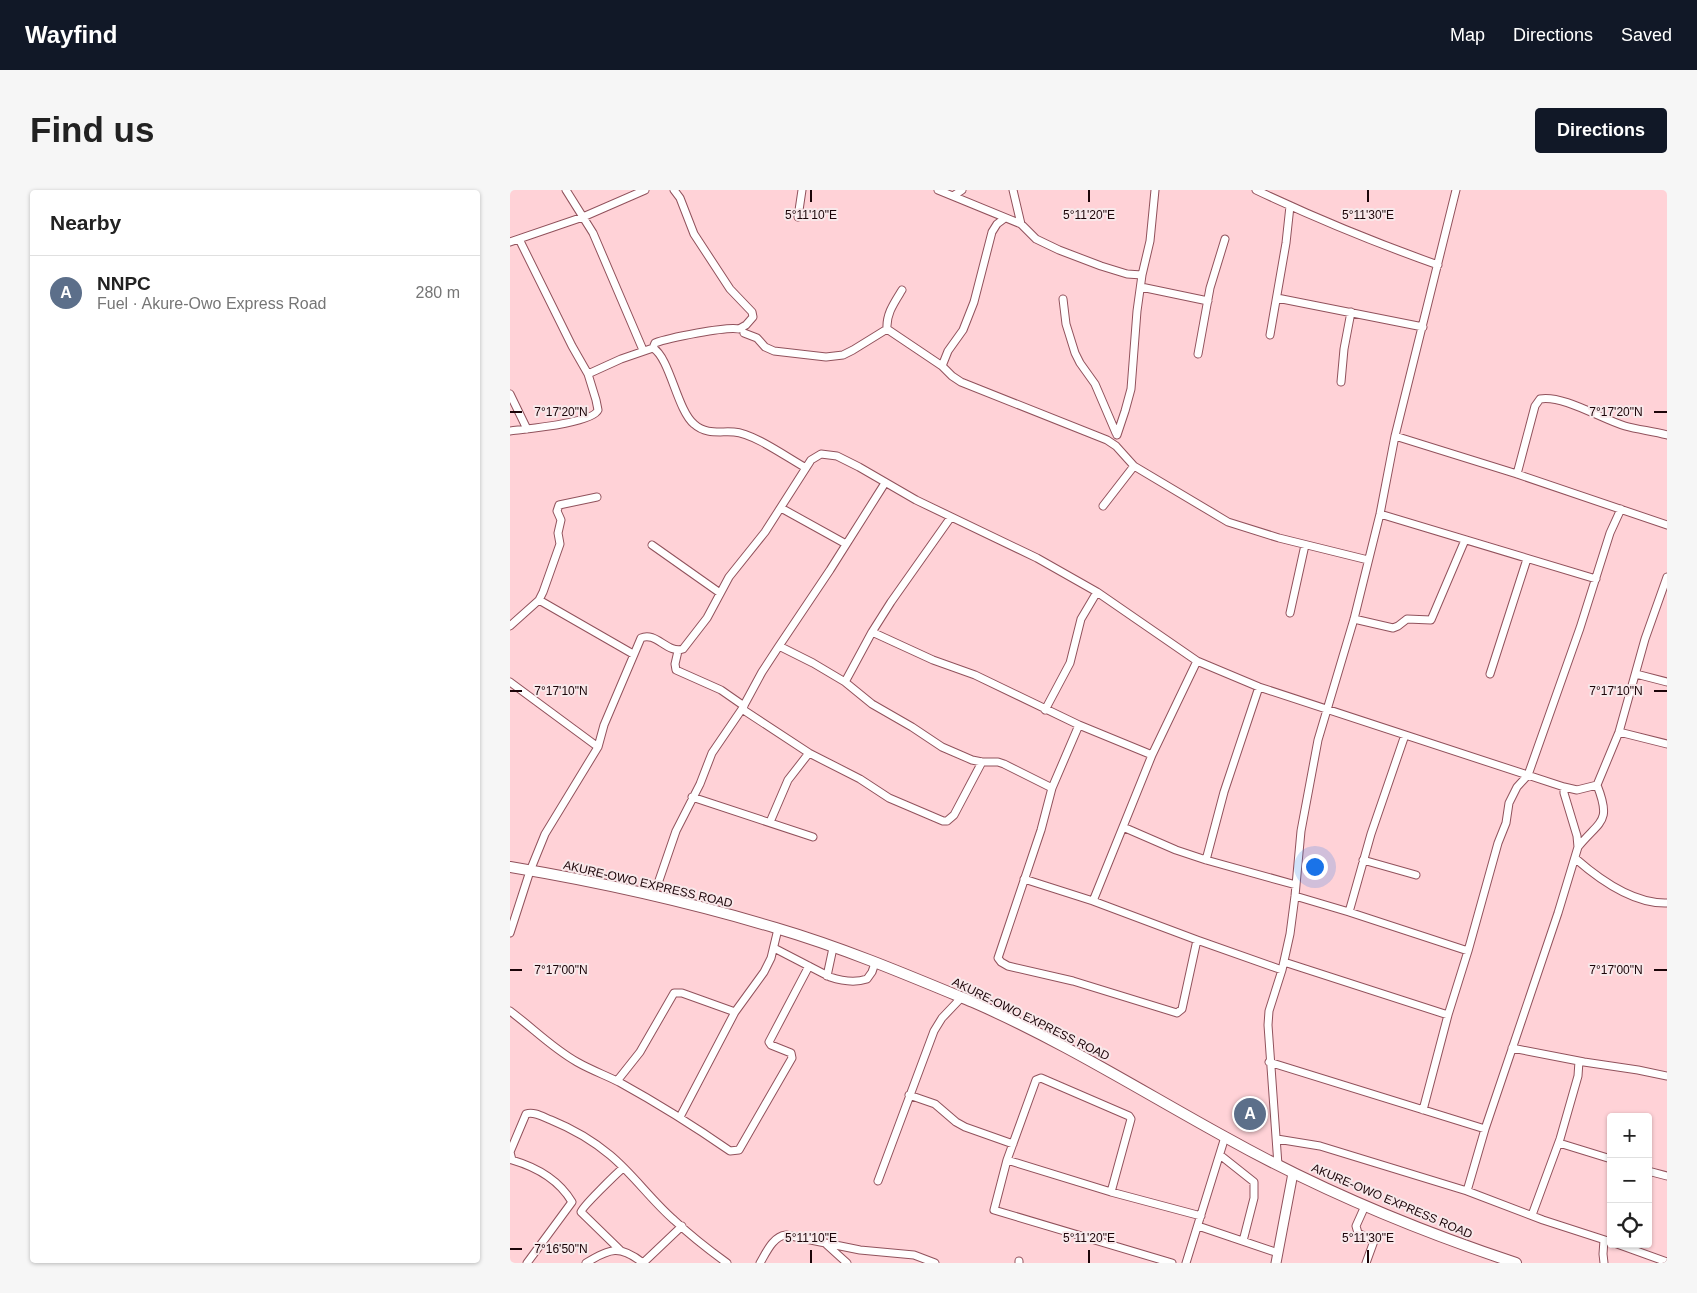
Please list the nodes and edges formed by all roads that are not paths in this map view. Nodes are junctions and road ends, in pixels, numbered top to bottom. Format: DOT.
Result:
graph roads {
  1 [pos="566,190"];
  2 [pos="645,190"];
  3 [pos="674,190"];
  4 [pos="802,190"];
  5 [pos="938,190"];
  6 [pos="962,190"];
  7 [pos="1013,190"];
  8 [pos="1155,190"];
  9 [pos="1256,190"];
  10 [pos="1456,190"];
  11 [pos="954,196"];
  12 [pos="1290,206"];
  13 [pos="583,217"];
  14 [pos="798,218"];
  15 [pos="1005,218"];
  16 [pos="1021,224"];
  17 [pos="519,239"];
  18 [pos="1225,239"];
  19 [pos="510,242"];
  20 [pos="1438,265"];
  21 [pos="1142,274"];
  22 [pos="1141,287"];
  23 [pos="902,290"];
  24 [pos="1063,298"];
  25 [pos="1277,298"];
  26 [pos="1208,301"];
  27 [pos="1351,312"];
  28 [pos="1423,327"];
  29 [pos="887,329"];
  30 [pos="744,333"];
  31 [pos="1270,335"];
  32 [pos="653,348"];
  33 [pos="643,350"];
  34 [pos="1198,354"];
  35 [pos="942,366"];
  36 [pos="588,374"];
  37 [pos="1341,382"];
  38 [pos="510,394"];
  39 [pos="527,429"];
  40 [pos="510,431"];
  41 [pos="1116,435"];
  42 [pos="1667,435"];
  43 [pos="1396,436"];
  44 [pos="1116,446"];
  45 [pos="1134,466"];
  46 [pos="806,468"];
  47 [pos="1517,474"];
  48 [pos="885,482"];
  49 [pos="597,497"];
  50 [pos="1103,506"];
  51 [pos="781,508"];
  52 [pos="1620,509"];
  53 [pos="1380,514"];
  54 [pos="951,517"];
  55 [pos="1667,525"];
  56 [pos="1465,540"];
  57 [pos="846,544"];
  58 [pos="652,545"];
  59 [pos="1305,545"];
  60 [pos="1527,559"];
  61 [pos="1368,560"];
  62 [pos="1667,577"];
  63 [pos="1596,579"];
  64 [pos="1097,592"];
  65 [pos="720,593"];
  66 [pos="539,600"];
  67 [pos="1290,613"];
  68 [pos="1354,619"];
  69 [pos="510,626"];
  70 [pos="872,632"];
  71 [pos="779,646"];
  72 [pos="678,651"];
  73 [pos="633,654"];
  74 [pos="1197,661"];
  75 [pos="1490,674"];
  76 [pos="1636,674"];
  77 [pos="510,682"];
  78 [pos="845,682"];
  79 [pos="1667,682"];
  80 [pos="1259,687"];
  81 [pos="743,707"];
  82 [pos="1045,710"];
  83 [pos="1326,710"];
  84 [pos="1079,725"];
  85 [pos="1618,732"];
  86 [pos="1405,734"];
  87 [pos="1667,744"];
  88 [pos="598,747"];
  89 [pos="809,753"];
  90 [pos="1152,755"];
  91 [pos="982,762"];
  92 [pos="1528,775"];
  93 [pos="1597,785"];
  94 [pos="1564,787"];
  95 [pos="1052,788"];
  96 [pos="692,797"];
  97 [pos="770,822"];
  98 [pos="1123,827"];
  99 [pos="813,837"];
  100 [pos="1578,847"];
  101 [pos="1576,859"];
  102 [pos="1206,860"];
  103 [pos="1363,860"];
  104 [pos="510,867"];
  105 [pos="530,870"];
  106 [pos="1416,875"];
  107 [pos="1024,879"];
  108 [pos="1296,885"];
  109 [pos="654,895"];
  110 [pos="1295,896"];
  111 [pos="1094,901"];
  112 [pos="1667,904"];
  113 [pos="1348,912"];
  114 [pos="778,929"];
  115 [pos="510,933"];
  116 [pos="1197,940"];
  117 [pos="774,948"];
  118 [pos="833,948"];
  119 [pos="1468,951"];
  120 [pos="1284,962"];
  121 [pos="875,963"];
  122 [pos="810,966"];
  123 [pos="1282,970"];
  124 [pos="827,976"];
  125 [pos="961,998"];
  126 [pos="510,1011"];
  127 [pos="735,1012"];
  128 [pos="1448,1015"];
  129 [pos="1512,1048"];
  130 [pos="1579,1061"];
  131 [pos="1269,1062"];
  132 [pos="1667,1076"];
  133 [pos="617,1081"];
  134 [pos="909,1095"];
  135 [pos="1423,1110"];
  136 [pos="680,1116"];
  137 [pos="1485,1129"];
  138 [pos="1225,1137"];
  139 [pos="1277,1139"];
  140 [pos="1558,1143"];
  141 [pos="1013,1144"];
  142 [pos="1220,1155"];
  143 [pos="1608,1158"];
  144 [pos="1007,1160"];
  145 [pos="1278,1165"];
  146 [pos="623,1168"];
  147 [pos="1293,1172"];
  148 [pos="1652,1172"];
  149 [pos="1667,1176"];
  150 [pos="878,1181"];
  151 [pos="1468,1191"];
  152 [pos="1111,1192"];
  153 [pos="1365,1206"];
  154 [pos="1532,1215"];
  155 [pos="1201,1216"];
  156 [pos="682,1226"];
  157 [pos="1198,1226"];
  158 [pos="1243,1240"];
  159 [pos="1607,1241"];
  160 [pos="826,1244"];
  161 [pos="1628,1248"];
  162 [pos="620,1250"];
  163 [pos="1278,1253"];
  164 [pos="1667,1262"];
  165 [pos="527,1263"];
  166 [pos="586,1263"];
  167 [pos="643,1263"];
  168 [pos="728,1263"];
  169 [pos="760,1263"];
  170 [pos="847,1263"];
  171 [pos="935,1263"];
  172 [pos="1172,1263"];
  173 [pos="1186,1263"];
  174 [pos="1276,1263"];
  175 [pos="1366,1263"];
  176 [pos="1516,1263"];
  177 [pos="1604,1263"];
  1 -- 13 [label="street"];
  2 -- 13 [label="street"];
  3 -- 32 [label="street"];
  4 -- 14 [label="street"];
  5 -- 11 [label="street"];
  6 -- 11 [label="street"];
  7 -- 16 [label="street"];
  8 -- 21 [label="street"];
  9 -- 12 [label="street"];
  10 -- 20 [label="street"];
  11 -- 15 [label="street"];
  12 -- 20 [label="street"];
  12 -- 25 [label="street"];
  13 -- 17 [label="street"];
  13 -- 33 [label="street"];
  15 -- 16 [label="street"];
  15 -- 35 [label="street"];
  16 -- 21 [label="street"];
  17 -- 19 [label="street"];
  17 -- 36 [label="street"];
  18 -- 26 [label="street"];
  20 -- 28 [label="street"];
  21 -- 22 [label="street"];
  22 -- 26 [label="street"];
  22 -- 41 [label="street"];
  23 -- 29 [label="street"];
  24 -- 41 [label="street"];
  25 -- 27 [label="street"];
  25 -- 31 [label="street"];
  26 -- 34 [label="street"];
  27 -- 28 [label="street"];
  27 -- 37 [label="street"];
  28 -- 43 [label="street"];
  29 -- 30 [label="street"];
  29 -- 35 [label="street"];
  32 -- 33 [label="street"];
  32 -- 46 [label="street"];
  33 -- 36 [label="street"];
  35 -- 44 [label="street"];
  36 -- 39 [label="street"];
  38 -- 39 [label="street"];
  39 -- 40 [label="street"];
  41 -- 44 [label="street"];
  42 -- 47 [label="street"];
  43 -- 47 [label="street"];
  43 -- 53 [label="street"];
  44 -- 45 [label="street"];
  45 -- 50 [label="street"];
  45 -- 59 [label="street"];
  46 -- 48 [label="street"];
  46 -- 51 [label="street"];
  47 -- 52 [label="street"];
  48 -- 54 [label="street"];
  48 -- 57 [label="street"];
  49 -- 66 [label="street"];
  51 -- 57 [label="street"];
  51 -- 65 [label="street"];
  52 -- 55 [label="street"];
  52 -- 63 [label="street"];
  53 -- 56 [label="street"];
  53 -- 61 [label="street"];
  54 -- 64 [label="street"];
  54 -- 70 [label="street"];
  56 -- 60 [label="street"];
  56 -- 68 [label="street"];
  57 -- 71 [label="street"];
  58 -- 65 [label="street"];
  59 -- 61 [label="street"];
  59 -- 67 [label="street"];
  60 -- 63 [label="street"];
  60 -- 75 [label="street"];
  61 -- 68 [label="street"];
  62 -- 76 [label="street"];
  63 -- 92 [label="street"];
  64 -- 74 [label="street"];
  64 -- 82 [label="street"];
  65 -- 72 [label="street"];
  66 -- 69 [label="street"];
  66 -- 73 [label="street"];
  68 -- 83 [label="street"];
  70 -- 78 [label="street"];
  70 -- 82 [label="street"];
  71 -- 78 [label="street"];
  71 -- 81 [label="street"];
  72 -- 73 [label="street"];
  72 -- 81 [label="street"];
  73 -- 88 [label="street"];
  74 -- 80 [label="street"];
  74 -- 90 [label="street"];
  76 -- 79 [label="street"];
  76 -- 85 [label="street"];
  77 -- 88 [label="street"];
  78 -- 91 [label="street"];
  80 -- 83 [label="street"];
  80 -- 102 [label="street"];
  81 -- 89 [label="street"];
  81 -- 96 [label="street"];
  82 -- 84 [label="street"];
  83 -- 86 [label="street"];
  83 -- 108 [label="street"];
  84 -- 90 [label="street"];
  84 -- 95 [label="street"];
  85 -- 87 [label="street"];
  85 -- 93 [label="street"];
  86 -- 92 [label="street"];
  86 -- 103 [label="street"];
  88 -- 105 [label="street"];
  89 -- 91 [label="street"];
  89 -- 97 [label="street"];
  90 -- 98 [label="street"];
  91 -- 95 [label="street"];
  92 -- 94 [label="street"];
  92 -- 119 [label="street"];
  93 -- 94 [label="street"];
  93 -- 100 [label="street"];
  94 -- 100 [label="street"];
  95 -- 107 [label="street"];
  96 -- 97 [label="street"];
  96 -- 109 [label="street"];
  97 -- 99 [label="street"];
  98 -- 102 [label="street"];
  98 -- 111 [label="street"];
  100 -- 101 [label="street"];
  101 -- 112 [label="street"];
  101 -- 129 [label="street"];
  102 -- 108 [label="street"];
  103 -- 106 [label="street"];
  103 -- 113 [label="street"];
  104 -- 105 [label="highway, AKURE-OWO EXPRESS ROAD"];
  105 -- 109 [label="highway, AKURE-OWO EXPRESS ROAD"];
  105 -- 115 [label="street"];
  107 -- 111 [label="street"];
  107 -- 116 [label="street"];
  108 -- 110 [label="street"];
  109 -- 114 [label="highway, AKURE-OWO EXPRESS ROAD"];
  110 -- 113 [label="street"];
  110 -- 120 [label="street"];
  111 -- 116 [label="street"];
  113 -- 119 [label="street"];
  114 -- 117 [label="street"];
  114 -- 118 [label="highway, AKURE-OWO EXPRESS ROAD"];
  116 -- 123 [label="street"];
  117 -- 122 [label="street"];
  117 -- 127 [label="street"];
  118 -- 121 [label="highway, AKURE-OWO EXPRESS ROAD"];
  118 -- 124 [label="street"];
  119 -- 128 [label="street"];
  120 -- 123 [label="street"];
  120 -- 128 [label="street"];
  121 -- 124 [label="street"];
  121 -- 125 [label="highway, AKURE-OWO EXPRESS ROAD"];
  122 -- 124 [label="street"];
  122 -- 136 [label="street"];
  123 -- 131 [label="street"];
  125 -- 134 [label="street"];
  125 -- 138 [label="highway, AKURE-OWO EXPRESS ROAD"];
  126 -- 133 [label="street"];
  127 -- 133 [label="street"];
  127 -- 136 [label="street"];
  128 -- 135 [label="street"];
  129 -- 130 [label="street"];
  129 -- 137 [label="street"];
  130 -- 132 [label="street"];
  130 -- 140 [label="street"];
  131 -- 135 [label="street"];
  131 -- 139 [label="street"];
  133 -- 136 [label="street"];
  134 -- 141 [label="street"];
  134 -- 150 [label="street"];
  135 -- 137 [label="street"];
  137 -- 151 [label="street"];
  138 -- 142 [label="street"];
  138 -- 145 [label="highway, AKURE-OWO EXPRESS ROAD"];
  139 -- 145 [label="street"];
  139 -- 151 [label="street"];
  140 -- 143 [label="street"];
  140 -- 154 [label="street"];
  141 -- 144 [label="street"];
  141 -- 152 [label="street"];
  142 -- 155 [label="street"];
  142 -- 158 [label="street"];
  144 -- 152 [label="street"];
  144 -- 172 [label="street"];
  145 -- 147 [label="highway, AKURE-OWO EXPRESS ROAD"];
  146 -- 156 [label="street"];
  146 -- 162 [label="street"];
  146 -- 165 [label="street"];
  147 -- 153 [label="highway, AKURE-OWO EXPRESS ROAD"];
  147 -- 163 [label="main road"];
  148 -- 149 [label="street"];
  151 -- 154 [label="street"];
  152 -- 155 [label="street"];
  153 -- 175 [label="street"];
  153 -- 176 [label="highway, AKURE-OWO EXPRESS ROAD"];
  154 -- 159 [label="street"];
  155 -- 157 [label="street"];
  156 -- 167 [label="street"];
  156 -- 168 [label="street"];
  157 -- 158 [label="street"];
  157 -- 173 [label="street"];
  158 -- 163 [label="street"];
  159 -- 177 [label="street"];
  160 -- 169 [label="street"];
  160 -- 170 [label="street"];
  160 -- 171 [label="street"];
  161 -- 164 [label="street"];
  162 -- 166 [label="street"];
  162 -- 167 [label="street"];
  163 -- 174 [label="main road"];
}
